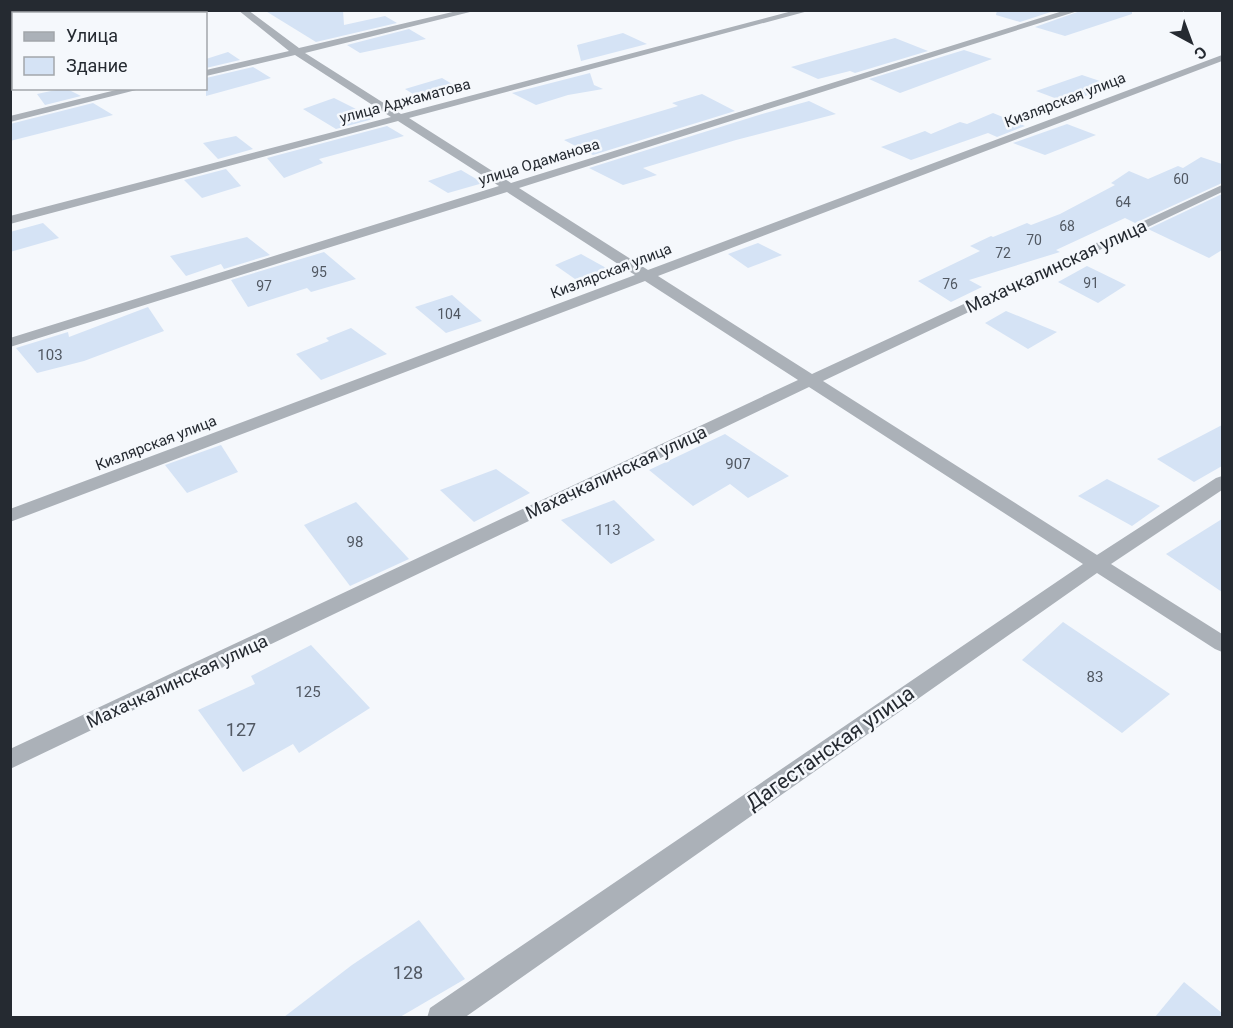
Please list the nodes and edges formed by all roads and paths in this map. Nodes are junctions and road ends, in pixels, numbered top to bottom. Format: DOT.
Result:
graph roads {
  1 [pos="242,10"];
  2 [pos="474,10"];
  3 [pos="808,10"];
  4 [pos="1077,10"];
  5 [pos="296,51"];
  6 [pos="1222,58"];
  7 [pos="207,72"];
  8 [pos="130,90"];
  9 [pos="399,118"];
  10 [pos="10,119"];
  11 [pos="507,188"];
  12 [pos="1222,188"];
  13 [pos="10,220"];
  14 [pos="645,276"];
  15 [pos="10,343"];
  16 [pos="810,382"];
  17 [pos="1222,482"];
  18 [pos="10,516"];
  19 [pos="1096,565"];
  20 [pos="1222,644"];
  21 [pos="10,760"];
  22 [pos="440,1017"];
  1 -- 5 [label="street"];
  2 -- 5 [label="street"];
  3 -- 9 [label="street, улица Аджаматова"];
  4 -- 11 [label="street, улица Одаманова"];
  5 -- 7 [label="street"];
  5 -- 9 [label="street"];
  6 -- 14 [label="street, Кизлярская улица"];
  8 -- 10 [label="street"];
  9 -- 11 [label="street"];
  9 -- 13 [label="street, улица Аджаматова"];
  11 -- 14 [label="street"];
  11 -- 15 [label="street, улица Одаманова"];
  12 -- 16 [label="street, Махачкалинская улица"];
  14 -- 16 [label="street"];
  14 -- 18 [label="street, Кизлярская улица"];
  16 -- 19 [label="street"];
  16 -- 21 [label="street, Махачкалинская улица"];
  17 -- 19 [label="street, Дагестанская улица"];
  19 -- 20 [label="street"];
  19 -- 22 [label="street, Дагестанская улица"];
}
